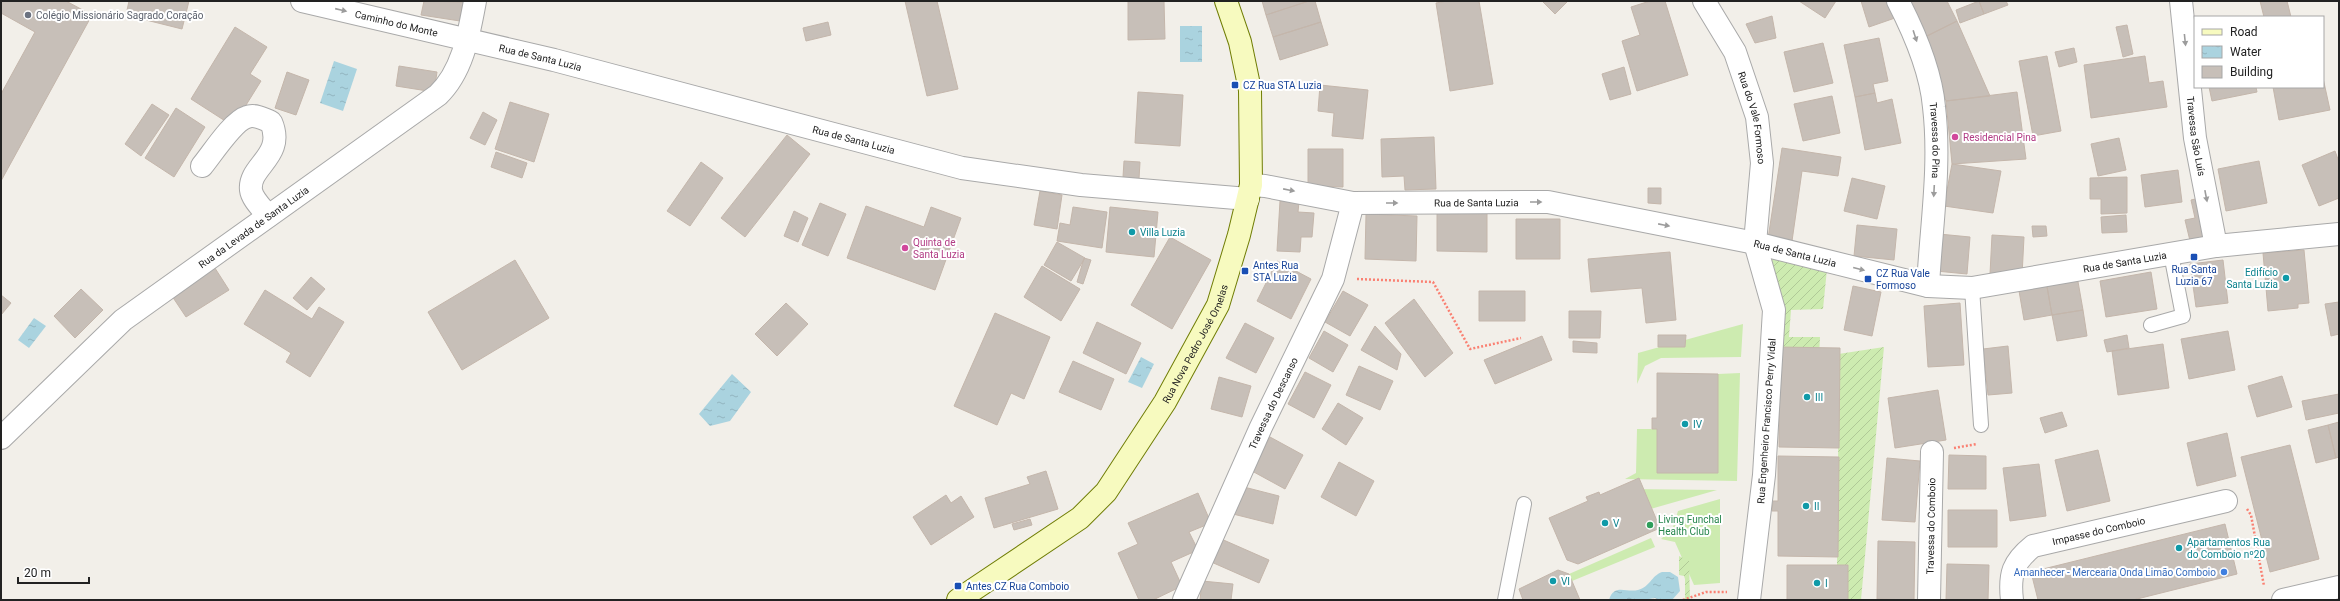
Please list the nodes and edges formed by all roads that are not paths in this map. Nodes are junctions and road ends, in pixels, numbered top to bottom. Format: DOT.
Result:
graph roads {
  1 [pos="302,1"];
  2 [pos="475,1"];
  3 [pos="1226,1"];
  4 [pos="1704,1"];
  5 [pos="1898,1"];
  6 [pos="2181,1"];
  7 [pos="468,38"];
  8 [pos="202,166"];
  9 [pos="1250,192"];
  10 [pos="1353,203"];
  11 [pos="268,216"];
  12 [pos="2339,234"];
  13 [pos="1755,243"];
  14 [pos="2216,246"];
  15 [pos="2171,254"];
  16 [pos="1928,286"];
  17 [pos="1972,288"];
  18 [pos="2151,325"];
  19 [pos="1981,425"];
  20 [pos="1,438"];
  21 [pos="1932,452"];
  22 [pos="1524,504"];
  23 [pos="2236,504"];
  24 [pos="2339,587"];
  25 [pos="958,600"];
  26 [pos="1184,600"];
  27 [pos="1505,600"];
  28 [pos="1749,600"];
  29 [pos="1929,600"];
  30 [pos="2012,600"];
  31 [pos="2282,600"];
  1 -- 7 [label="street, Caminho do Monte, one-way"];
  2 -- 7 [label="street, Rua da Levada de Santa Luzia"];
  3 -- 9 [label="street, Rua Nova Pedro José Ornelas"];
  4 -- 13 [label="street, Rua do Vale Formoso"];
  5 -- 16 [label="street, Travessa do Pina, one-way"];
  6 -- 14 [label="street, Travessa São Luís, one-way"];
  7 -- 9 [label="street, Rua de Santa Luzia"];
  7 -- 11 [label="street, Rua da Levada de Santa Luzia"];
  8 -- 11 [label="street"];
  9 -- 10 [label="street, Rua de Santa Luzia, one-way"];
  9 -- 25 [label="street, Rua Nova Pedro José Ornelas"];
  10 -- 13 [label="street, Rua de Santa Luzia, one-way"];
  10 -- 26 [label="street, Travessa do Descanso"];
  11 -- 20 [label="street, Rua da Levada de Santa Luzia"];
  12 -- 14 [label="street, Rua de Santa Luzia"];
  13 -- 16 [label="street, Rua de Santa Luzia, one-way"];
  13 -- 28 [label="street, Rua Engenheiro Francisco Perry Vidal"];
  14 -- 15 [label="street, Rua de Santa Luzia"];
  15 -- 17 [label="street, Rua de Santa Luzia"];
  15 -- 18 [label="lane"];
  16 -- 17 [label="street, Rua de Santa Luzia"];
  17 -- 19 [label="lane"];
  21 -- 29 [label="street, Travessa do Comboio"];
  22 -- 27 [label="lane"];
  23 -- 30 [label="street, Impasse do Comboio"];
  24 -- 31 [label="street"];
}
